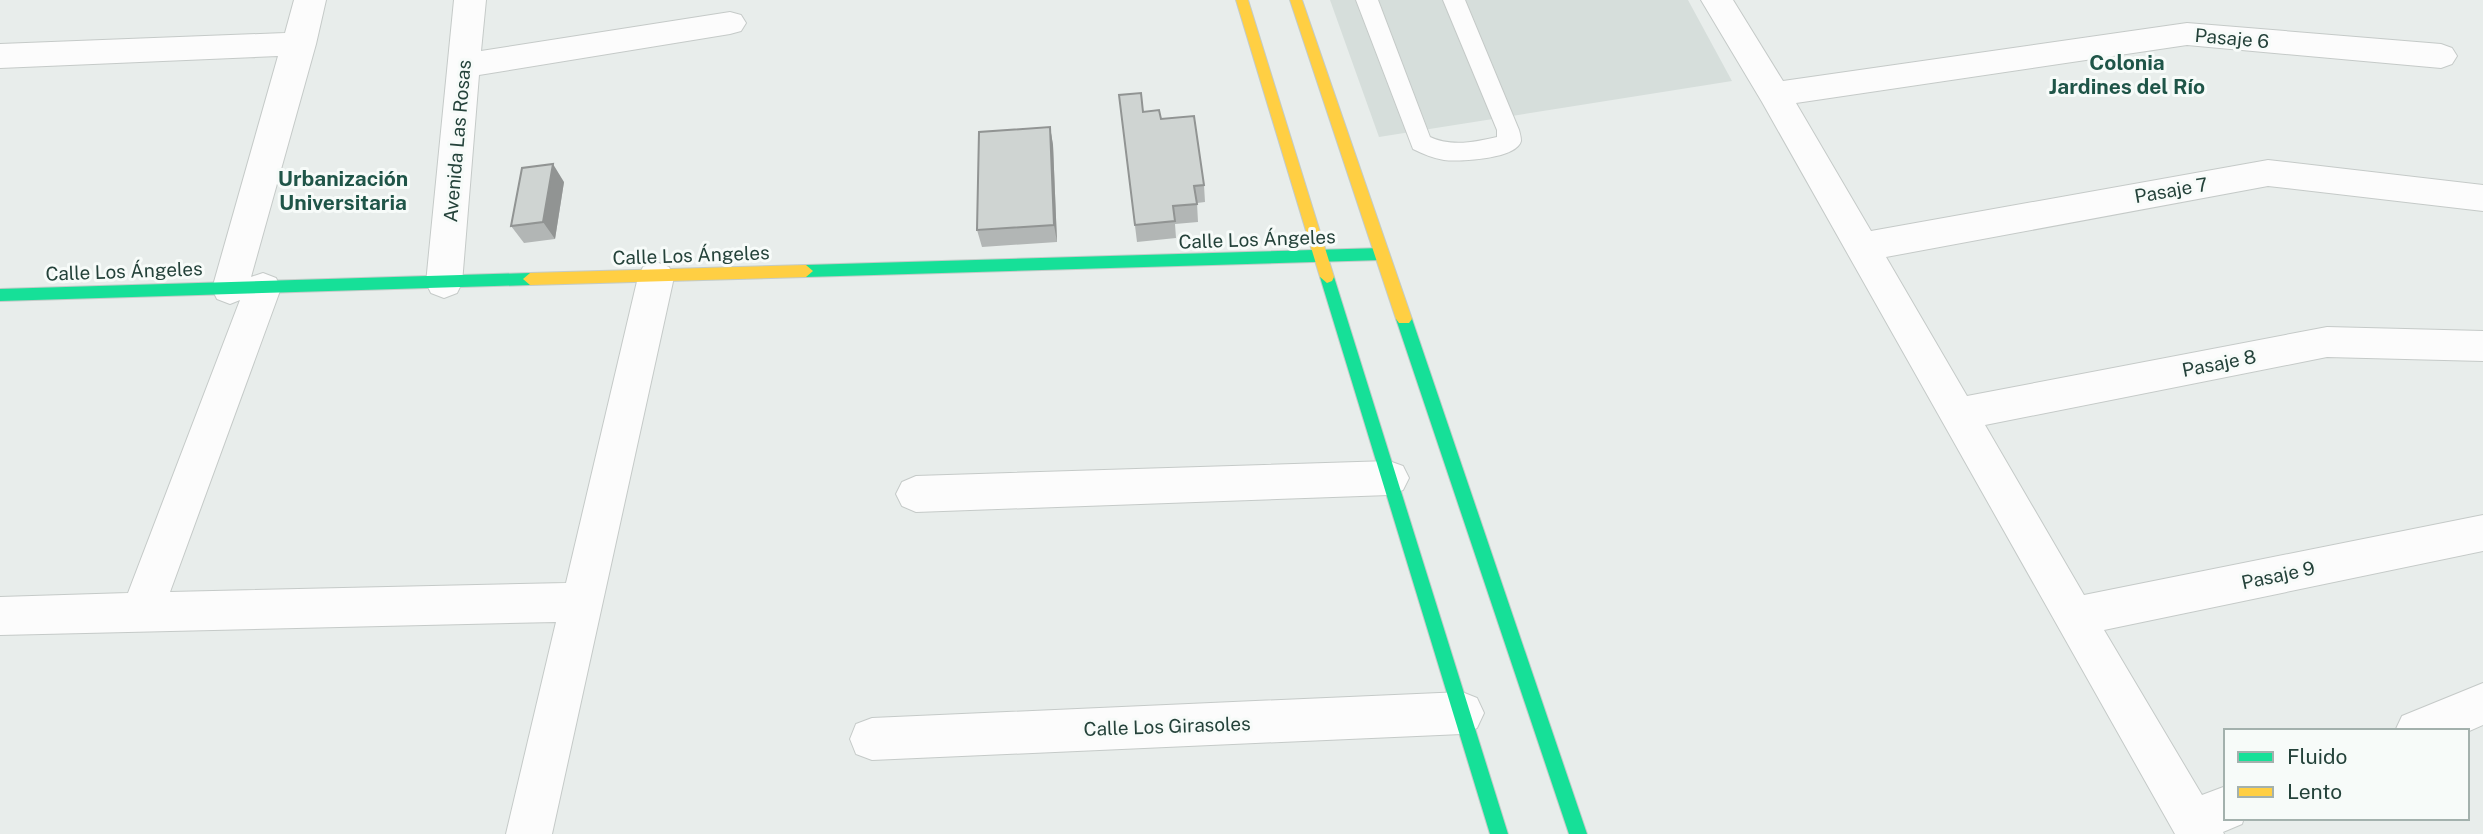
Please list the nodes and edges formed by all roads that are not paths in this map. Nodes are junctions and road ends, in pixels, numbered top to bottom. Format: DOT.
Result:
graph roads {
  1 [pos="310,0"];
  2 [pos="470,0"];
  3 [pos="1241,0"];
  4 [pos="1296,0"];
  5 [pos="1367,0"];
  6 [pos="1454,0"];
  7 [pos="1717,0"];
  8 [pos="730,23"];
  9 [pos="300,44"];
  10 [pos="0,56"];
  11 [pos="2441,56"];
  12 [pos="464,66"];
  13 [pos="1774,94"];
  14 [pos="2483,198"];
  15 [pos="1861,247"];
  16 [pos="1382,254"];
  17 [pos="1321,258"];
  18 [pos="656,277"];
  19 [pos="444,283"];
  20 [pos="247,288"];
  21 [pos="0,295"];
  22 [pos="2483,345"];
  23 [pos="1957,414"];
  24 [pos="1389,478"];
  25 [pos="916,494"];
  26 [pos="2483,533"];
  27 [pos="582,602"];
  28 [pos="142,612"];
  29 [pos="0,616"];
  30 [pos="2073,617"];
  31 [pos="2483,704"];
  32 [pos="1462,713"];
  33 [pos="2422,729"];
  34 [pos="872,739"];
  35 [pos="2206,821"];
  36 [pos="528,834"];
  37 [pos="1499,834"];
  38 [pos="1578,834"];
  1 -- 9 [label="street"];
  2 -- 12 [label="street, Avenida Las Rosas"];
  3 -- 17 [label="main road"];
  4 -- 16 [label="main road"];
  5 -- 6 [label="lane"];
  7 -- 13 [label="street"];
  8 -- 12 [label="street"];
  9 -- 10 [label="street"];
  9 -- 20 [label="street"];
  11 -- 13 [label="street, Pasaje 6"];
  12 -- 19 [label="street, Avenida Las Rosas"];
  13 -- 15 [label="street"];
  14 -- 15 [label="street, Pasaje 7"];
  15 -- 23 [label="street"];
  16 -- 17 [label="main road, Calle Los Ángeles"];
  16 -- 38 [label="main road"];
  17 -- 18 [label="main road, Calle Los Ángeles"];
  17 -- 24 [label="main road"];
  18 -- 19 [label="main road, Calle Los Ángeles"];
  18 -- 27 [label="street"];
  19 -- 20 [label="main road, Calle Los Ángeles"];
  20 -- 21 [label="main road, Calle Los Ángeles"];
  20 -- 28 [label="street"];
  22 -- 23 [label="street, Pasaje 8"];
  23 -- 30 [label="street"];
  24 -- 25 [label="street"];
  24 -- 32 [label="main road"];
  26 -- 30 [label="street, Pasaje 9"];
  27 -- 28 [label="street"];
  27 -- 36 [label="street"];
  28 -- 29 [label="street"];
  30 -- 35 [label="street"];
  31 -- 33 [label="street"];
  32 -- 34 [label="street, Calle Los Girasoles"];
  32 -- 37 [label="main road"];
}
